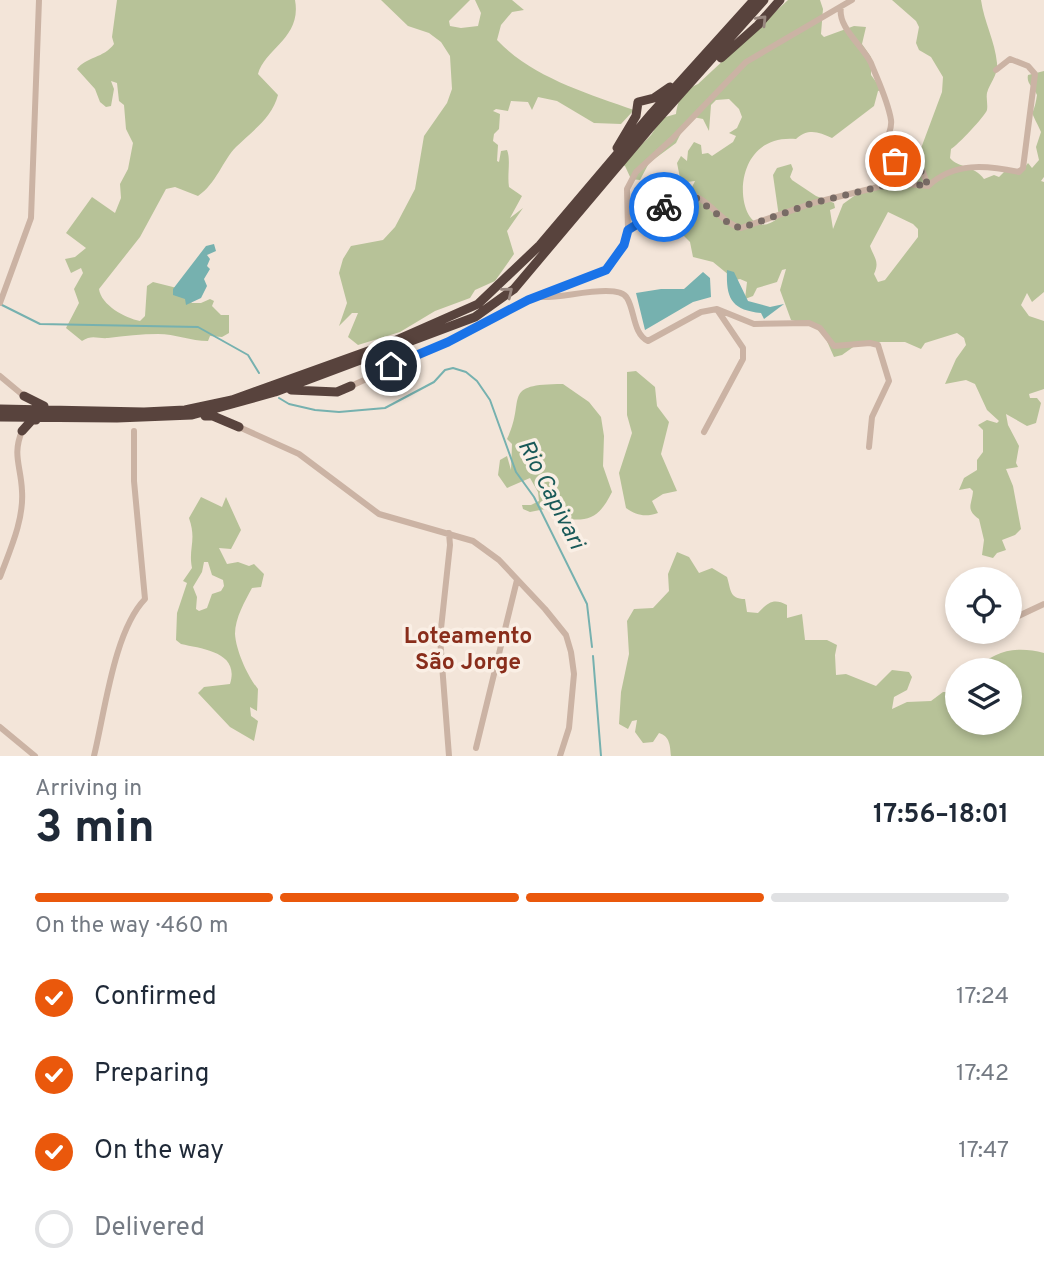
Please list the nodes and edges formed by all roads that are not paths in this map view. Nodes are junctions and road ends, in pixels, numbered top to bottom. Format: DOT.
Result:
graph roads {
  1 [pos="39,0"];
  2 [pos="742,0"];
  3 [pos="754,0"];
  4 [pos="764,0"];
  5 [pos="780,0"];
  6 [pos="852,0"];
  7 [pos="841,7"];
  8 [pos="739,18"];
  9 [pos="704,68"];
  10 [pos="996,70"];
  11 [pos="691,71"];
  12 [pos="609,165"];
  13 [pos="928,186"];
  14 [pos="628,230"];
  15 [pos="540,296"];
  16 [pos="0,303"];
  17 [pos="717,309"];
  18 [pos="342,368"];
  19 [pos="0,376"];
  20 [pos="351,386"];
  21 [pos="275,392"];
  22 [pos="24,396"];
  23 [pos="247,402"];
  24 [pos="72,410"];
  25 [pos="1,413"];
  26 [pos="65,417"];
  27 [pos="173,417"];
  28 [pos="239,427"];
  29 [pos="22,430"];
  30 [pos="134,431"];
  31 [pos="704,432"];
  32 [pos="869,447"];
  33 [pos="449,533"];
  34 [pos="0,577"];
  35 [pos="517,580"];
  36 [pos="1044,604"];
  37 [pos="1022,614"];
  38 [pos="0,727"];
  39 [pos="477,748"];
  40 [pos="35,756"];
  41 [pos="94,756"];
  42 [pos="449,756"];
  43 [pos="560,756"];
  1 -- 16 [label="street"];
  2 -- 8 [label="highway"];
  3 -- 8 [label="highway"];
  4 -- 9 [label="highway"];
  9 -- 5 [label="highway, one-way"];
  6 -- 7 [label="street"];
  7 -- 13 [label="street"];
  7 -- 14 [label="street"];
  8 -- 11 [label="highway"];
  18 -- 9 [label="highway, one-way"];
  10 -- 13 [label="street"];
  11 -- 12 [label="highway"];
  11 -- 12 [label="highway"];
  12 -- 24 [label="highway"];
  13 -- 14 [label="street"];
  14 -- 15 [label="street"];
  15 -- 17 [label="street"];
  15 -- 20 [label="street"];
  17 -- 31 [label="street"];
  17 -- 32 [label="street"];
  18 -- 20 [label="highway"];
  18 -- 21 [label="highway"];
  19 -- 22 [label="street"];
  20 -- 21 [label="highway"];
  21 -- 23 [label="highway"];
  22 -- 24 [label="highway"];
  22 -- 25 [label="highway"];
  23 -- 27 [label="highway"];
  23 -- 28 [label="highway"];
  24 -- 25 [label="highway"];
  25 -- 26 [label="highway"];
  25 -- 29 [label="highway"];
  26 -- 27 [label="highway"];
  26 -- 29 [label="highway"];
  27 -- 28 [label="highway"];
  28 -- 33 [label="street"];
  29 -- 34 [label="street"];
  30 -- 41 [label="street"];
  33 -- 35 [label="street"];
  33 -- 42 [label="street"];
  35 -- 39 [label="street"];
  35 -- 43 [label="street"];
  36 -- 37 [label="street"];
  38 -- 40 [label="street"];
}
